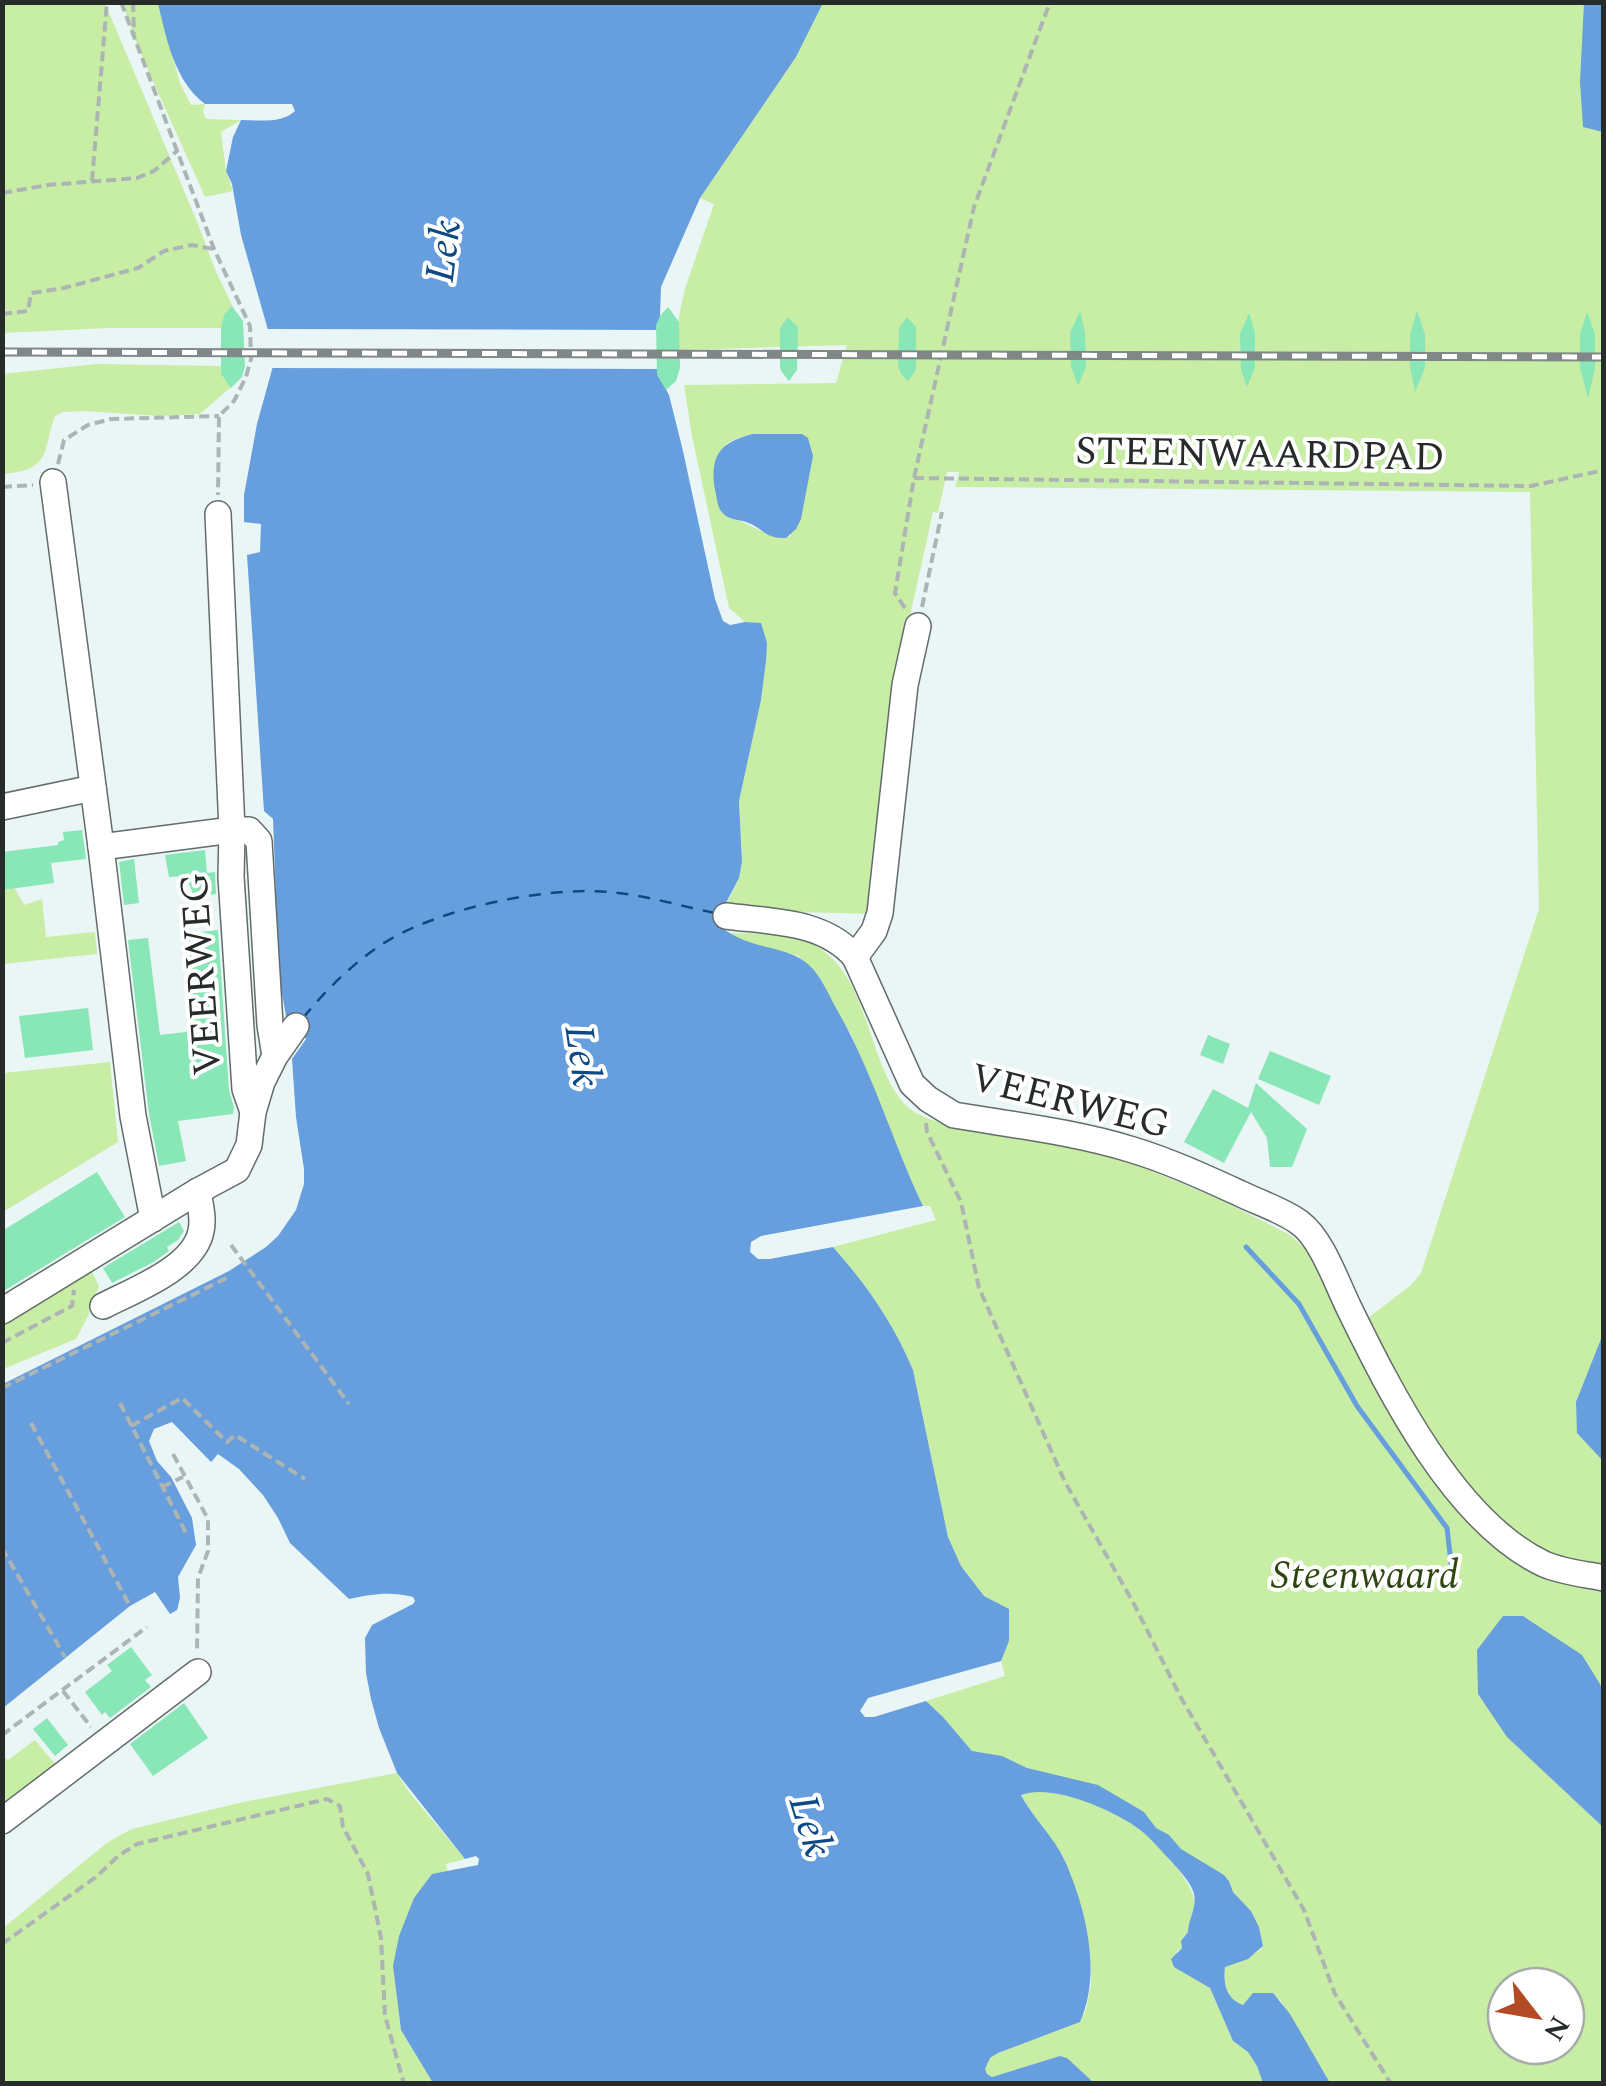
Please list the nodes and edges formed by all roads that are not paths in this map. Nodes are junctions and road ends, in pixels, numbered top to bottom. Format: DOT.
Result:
graph roads {
  1 [pos="53,482"];
  2 [pos="218,514"];
  3 [pos="918,626"];
  4 [pos="93,788"];
  5 [pos="2,807"];
  6 [pos="232,830"];
  7 [pos="101,847"];
  8 [pos="726,916"];
  9 [pos="855,957"];
  10 [pos="296,1026"];
  11 [pos="276,1056"];
  12 [pos="254,1112"];
  13 [pos="198,1192"];
  14 [pos="153,1219"];
  15 [pos="92,1305"];
  16 [pos="2,1311"];
  17 [pos="1604,1578"];
  18 [pos="198,1672"];
  19 [pos="2,1821"];
  1 -- 4 [label="street"];
  2 -- 6 [label="street, VEERWEG"];
  3 -- 9 [label="street"];
  4 -- 5 [label="street"];
  4 -- 7 [label="street"];
  6 -- 7 [label="street"];
  6 -- 11 [label="street"];
  6 -- 12 [label="street, VEERWEG"];
  7 -- 14 [label="street"];
  8 -- 9 [label="street"];
  9 -- 17 [label="street, VEERWEG"];
  10 -- 11 [label="street, VEERWEG"];
  11 -- 12 [label="street, VEERWEG"];
  12 -- 13 [label="street, VEERWEG"];
  13 -- 14 [label="street, VEERWEG"];
  13 -- 15 [label="street"];
  14 -- 16 [label="street, VEERWEG"];
  18 -- 19 [label="street"];
}
